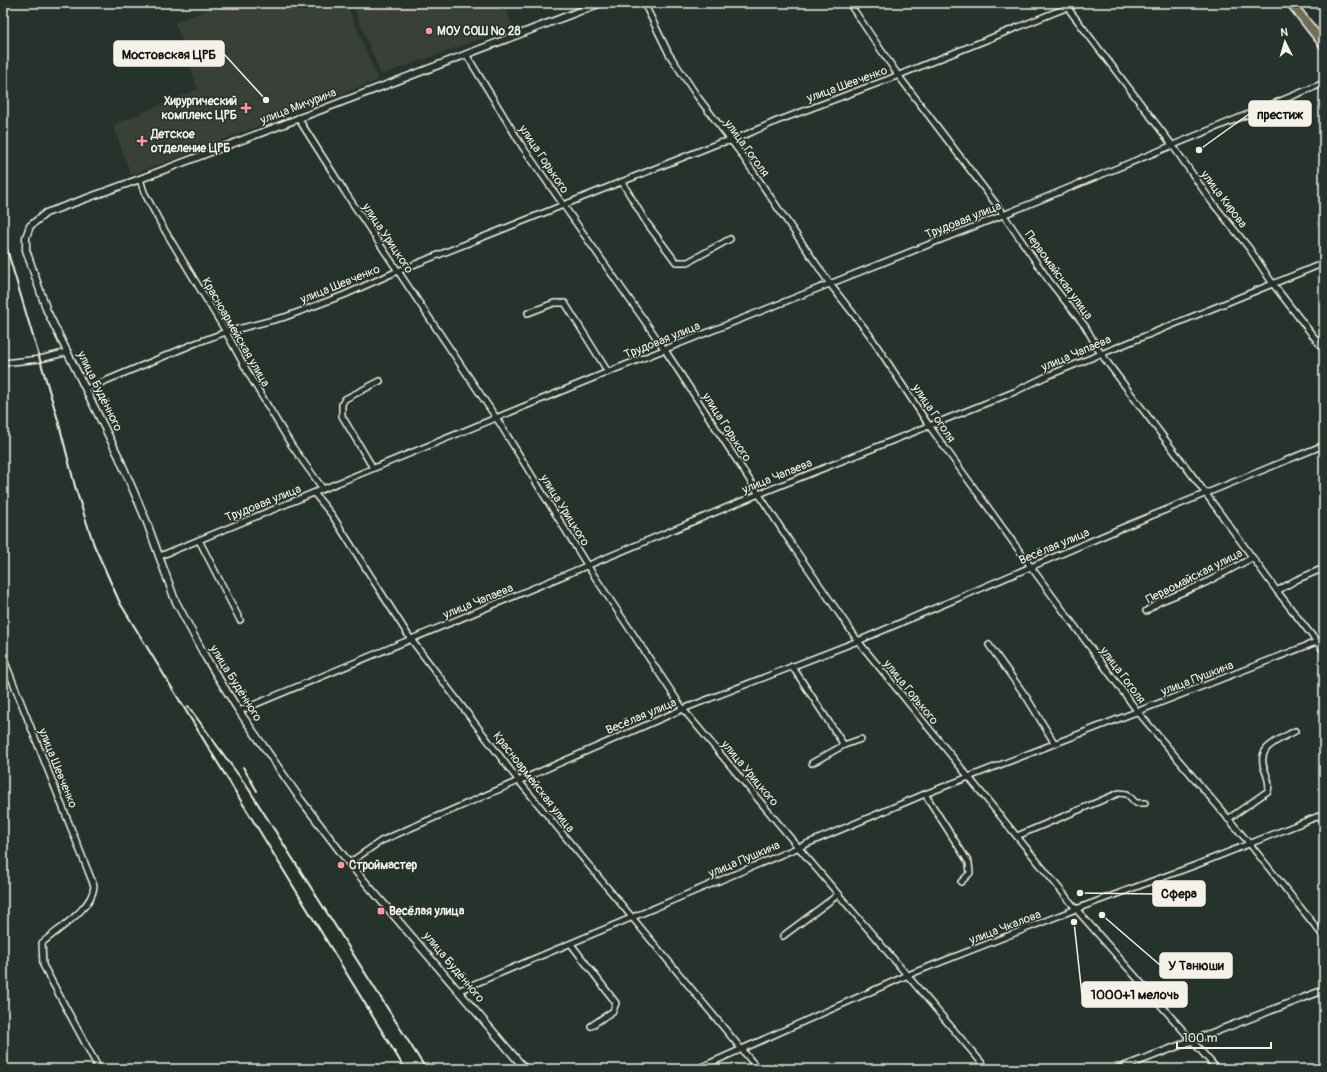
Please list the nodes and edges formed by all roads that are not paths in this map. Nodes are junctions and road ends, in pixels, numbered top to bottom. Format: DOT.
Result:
graph roads {
  1 [pos="601,3"];
  2 [pos="644,3"];
  3 [pos="849,3"];
  4 [pos="1078,3"];
  5 [pos="1291,3"];
  6 [pos="1066,5"];
  7 [pos="1324,45"];
  8 [pos="466,54"];
  9 [pos="898,75"];
  10 [pos="1324,83"];
  11 [pos="298,118"];
  12 [pos="731,141"];
  13 [pos="1173,146"];
  14 [pos="140,179"];
  15 [pos="622,182"];
  16 [pos="562,204"];
  17 [pos="1004,215"];
  18 [pos="730,239"];
  19 [pos="26,250"];
  20 [pos="1324,263"];
  21 [pos="398,270"];
  22 [pos="830,284"];
  23 [pos="1273,284"];
  24 [pos="528,313"];
  25 [pos="226,332"];
  26 [pos="665,350"];
  27 [pos="1324,350"];
  28 [pos="68,352"];
  29 [pos="1101,354"];
  30 [pos="3,363"];
  31 [pos="608,372"];
  32 [pos="380,381"];
  33 [pos="86,389"];
  34 [pos="497,419"];
  35 [pos="930,427"];
  36 [pos="1324,445"];
  37 [pos="374,468"];
  38 [pos="323,489"];
  39 [pos="314,493"];
  40 [pos="759,494"];
  41 [pos="1206,494"];
  42 [pos="199,540"];
  43 [pos="160,556"];
  44 [pos="1252,558"];
  45 [pos="587,565"];
  46 [pos="1031,567"];
  47 [pos="1324,568"];
  48 [pos="1276,591"];
  49 [pos="1146,612"];
  50 [pos="240,620"];
  51 [pos="410,638"];
  52 [pos="1324,639"];
  53 [pos="858,641"];
  54 [pos="1316,642"];
  55 [pos="989,645"];
  56 [pos="1324,651"];
  57 [pos="3,657"];
  58 [pos="792,666"];
  59 [pos="683,708"];
  60 [pos="239,712"];
  61 [pos="1138,712"];
  62 [pos="1295,731"];
  63 [pos="861,739"];
  64 [pos="1055,744"];
  65 [pos="844,745"];
  66 [pos="812,763"];
  67 [pos="968,778"];
  68 [pos="518,780"];
  69 [pos="925,794"];
  70 [pos="1145,803"];
  71 [pos="1324,814"];
  72 [pos="1228,819"];
  73 [pos="1017,836"];
  74 [pos="1249,843"];
  75 [pos="798,847"];
  76 [pos="349,863"];
  77 [pos="961,882"];
  78 [pos="839,894"];
  79 [pos="1076,909"];
  80 [pos="632,919"];
  81 [pos="783,936"];
  82 [pos="1324,937"];
  83 [pos="571,944"];
  84 [pos="908,975"];
  85 [pos="460,990"];
  86 [pos="1324,990"];
  87 [pos="590,1026"];
  88 [pos="1192,1041"];
  89 [pos="741,1048"];
  90 [pos="99,1069"];
  91 [pos="525,1069"];
  92 [pos="697,1069"];
  93 [pos="758,1069"];
  94 [pos="987,1069"];
  95 [pos="1118,1069"];
  96 [pos="1217,1069"];
  1 -- 8 [label="street, улица Мичурина"];
  2 -- 12 [label="street, улица Гоголя"];
  3 -- 9 [label="street, Первомайская улица"];
  4 -- 6 [label="street, улица Шевченко"];
  5 -- 7 [label="main road"];
  6 -- 9 [label="street, улица Шевченко"];
  6 -- 13 [label="street, улица Кирова"];
  8 -- 11 [label="street, улица Мичурина"];
  8 -- 16 [label="street, улица Горького"];
  9 -- 12 [label="street, улица Шевченко"];
  9 -- 17 [label="street, Первомайская улица"];
  10 -- 13 [label="street, Трудовая улица"];
  11 -- 14 [label="street, улица Мичурина"];
  11 -- 21 [label="street, улица Урицкого"];
  12 -- 15 [label="street, улица Шевченко"];
  12 -- 22 [label="street, улица Гоголя"];
  13 -- 17 [label="street, Трудовая улица"];
  13 -- 23 [label="street, улица Кирова"];
  14 -- 19 [label="street, улица Мичурина"];
  14 -- 25 [label="street, Красноармейская улица"];
  15 -- 16 [label="street, улица Шевченко"];
  15 -- 18 [label="street"];
  16 -- 21 [label="street, улица Шевченко"];
  16 -- 26 [label="street, улица Горького"];
  17 -- 22 [label="street, Трудовая улица"];
  17 -- 29 [label="street, Первомайская улица"];
  19 -- 28 [label="street, улица Будённого"];
  20 -- 23 [label="street, улица Чапаева"];
  21 -- 25 [label="street, улица Шевченко"];
  21 -- 34 [label="street, улица Урицкого"];
  22 -- 26 [label="street, Трудовая улица"];
  22 -- 35 [label="street, улица Гоголя"];
  23 -- 27 [label="street, улица Кирова"];
  23 -- 29 [label="street, улица Чапаева"];
  24 -- 31 [label="street"];
  25 -- 33 [label="street, улица Шевченко"];
  25 -- 38 [label="street, Красноармейская улица"];
  26 -- 31 [label="street, Трудовая улица"];
  26 -- 40 [label="street, улица Горького"];
  28 -- 30 [label="street"];
  28 -- 33 [label="street, улица Будённого"];
  29 -- 35 [label="street, улица Чапаева"];
  29 -- 41 [label="street, Первомайская улица"];
  31 -- 34 [label="street, Трудовая улица"];
  32 -- 37 [label="street"];
  33 -- 43 [label="street, улица Будённого"];
  34 -- 37 [label="street, Трудовая улица"];
  34 -- 45 [label="street, улица Урицкого"];
  35 -- 40 [label="street, улица Чапаева"];
  35 -- 46 [label="street, улица Гоголя"];
  36 -- 41 [label="street, Весёлая улица"];
  37 -- 38 [label="street, Трудовая улица"];
  38 -- 39 [label="street, Трудовая улица"];
  39 -- 42 [label="street, Трудовая улица"];
  39 -- 51 [label="street, Красноармейская улица"];
  40 -- 45 [label="street, улица Чапаева"];
  40 -- 53 [label="street, улица Горького"];
  41 -- 44 [label="street, Первомайская улица"];
  41 -- 46 [label="street, Весёлая улица"];
  42 -- 43 [label="street, Трудовая улица"];
  42 -- 50 [label="street"];
  43 -- 60 [label="street, улица Будённого"];
  44 -- 48 [label="street, Первомайская улица"];
  44 -- 49 [label="street, Первомайская улица"];
  45 -- 51 [label="street, улица Чапаева"];
  45 -- 59 [label="street, улица Урицкого"];
  46 -- 53 [label="street, Весёлая улица"];
  46 -- 61 [label="street, улица Гоголя"];
  47 -- 48 [label="street"];
  48 -- 54 [label="street, Первомайская улица"];
  51 -- 60 [label="street, улица Чапаева"];
  51 -- 68 [label="street, Красноармейская улица"];
  52 -- 54 [label="street, улица Пушкина"];
  53 -- 58 [label="street, Весёлая улица"];
  53 -- 67 [label="street, улица Горького"];
  54 -- 56 [label="street, Первомайская улица"];
  54 -- 61 [label="street, улица Пушкина"];
  55 -- 64 [label="street"];
  57 -- 90 [label="street, улица Шевченко"];
  58 -- 59 [label="street, Весёлая улица"];
  58 -- 65 [label="street"];
  59 -- 68 [label="street, Весёлая улица"];
  59 -- 75 [label="street, улица Урицкого"];
  60 -- 76 [label="street, улица Будённого"];
  61 -- 64 [label="street, улица Пушкина"];
  61 -- 72 [label="street, улица Гоголя"];
  62 -- 72 [label="street"];
  63 -- 65 [label="street"];
  64 -- 67 [label="street, улица Пушкина"];
  65 -- 66 [label="street"];
  67 -- 69 [label="street, улица Пушкина"];
  67 -- 73 [label="street, улица Горького"];
  68 -- 76 [label="street, Весёлая улица"];
  68 -- 80 [label="street, Красноармейская улица"];
  69 -- 75 [label="street, улица Пушкина"];
  69 -- 77 [label="street"];
  70 -- 73 [label="street"];
  71 -- 74 [label="street, улица Чкалова"];
  72 -- 74 [label="street, улица Гоголя"];
  73 -- 79 [label="street, улица Горького"];
  74 -- 79 [label="street, улица Чкалова"];
  74 -- 82 [label="street, улица Гоголя"];
  75 -- 78 [label="street, улица Урицкого"];
  75 -- 80 [label="street, улица Пушкина"];
  76 -- 85 [label="street, улица Будённого"];
  78 -- 81 [label="street"];
  78 -- 84 [label="street, улица Урицкого"];
  79 -- 84 [label="street, улица Чкалова"];
  79 -- 88 [label="street, улица Горького"];
  80 -- 83 [label="street, улица Пушкина"];
  80 -- 89 [label="street, Красноармейская улица"];
  83 -- 85 [label="street, улица Пушкина"];
  83 -- 87 [label="street"];
  84 -- 89 [label="street, улица Чкалова"];
  84 -- 94 [label="street, улица Урицкого"];
  85 -- 91 [label="street, улица Будённого"];
  86 -- 88 [label="street"];
  88 -- 95 [label="street"];
  88 -- 96 [label="street, улица Горького"];
  89 -- 92 [label="street, улица Чкалова"];
  89 -- 93 [label="street, Красноармейская улица"];
}
